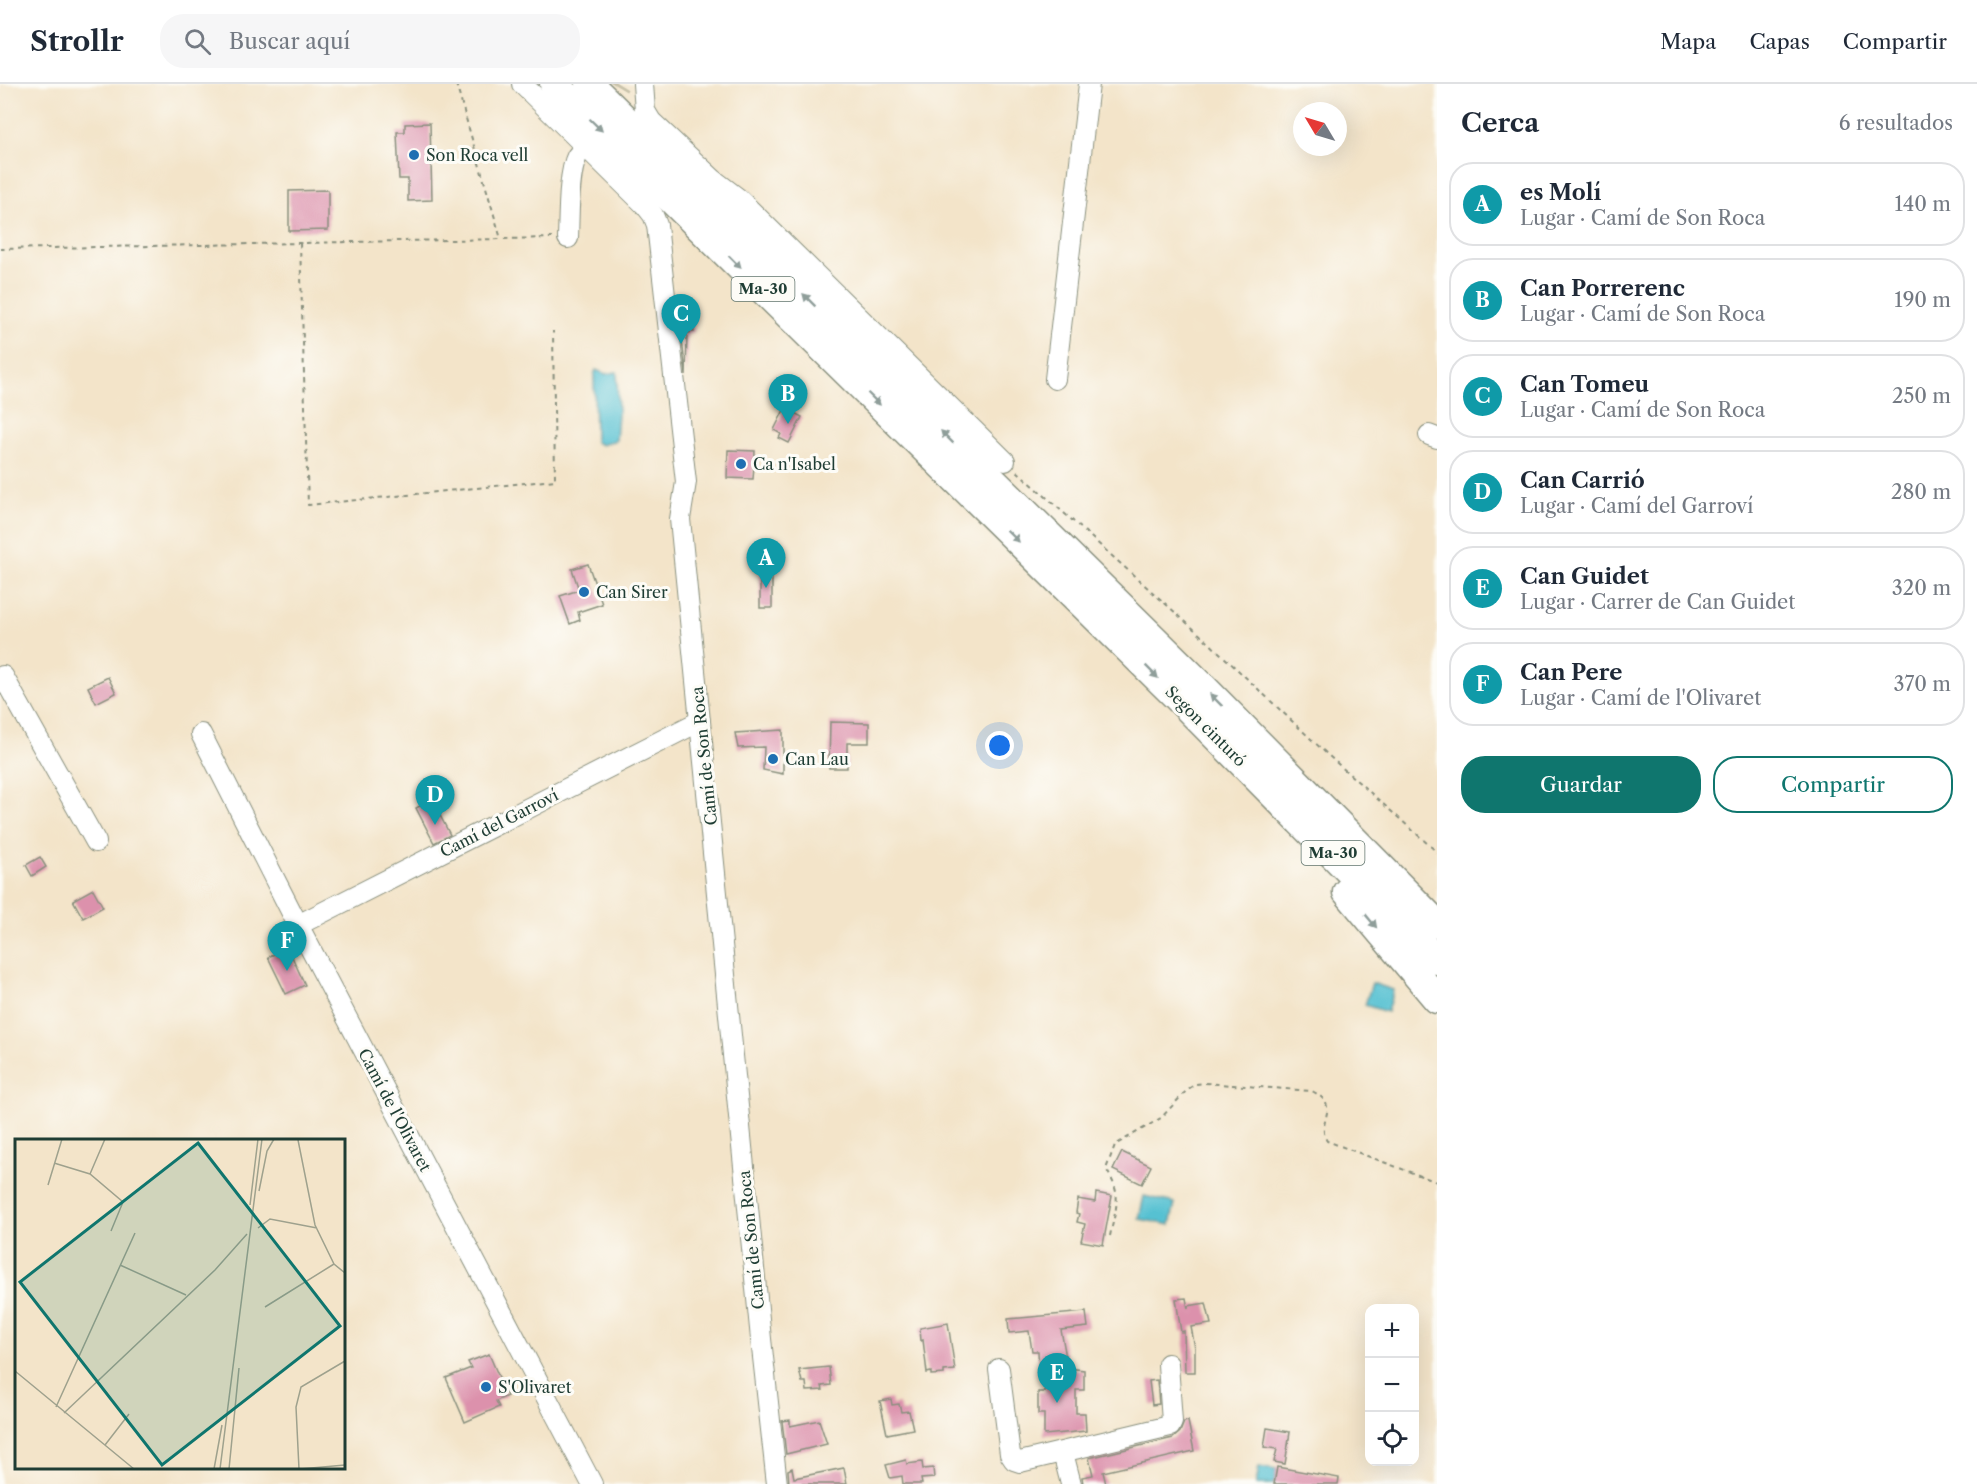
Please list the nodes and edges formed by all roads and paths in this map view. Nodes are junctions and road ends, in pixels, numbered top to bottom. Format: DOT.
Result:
graph roads {
  1 [pos="456,84"];
  2 [pos="522,84"];
  3 [pos="554,84"];
  4 [pos="588,84"];
  5 [pos="644,84"];
  6 [pos="1089,84"];
  7 [pos="578,156"];
  8 [pos="561,238"];
  9 [pos="501,239"];
  10 [pos="300,243"];
  11 [pos="0,249"];
  12 [pos="553,331"];
  13 [pos="1055,379"];
  14 [pos="1005,461"];
  15 [pos="0,677"];
  16 [pos="700,721"];
  17 [pos="201,734"];
  18 [pos="1257,741"];
  19 [pos="1227,747"];
  20 [pos="96,842"];
  21 [pos="1437,852"];
  22 [pos="1437,899"];
  23 [pos="1437,924"];
  24 [pos="298,925"];
  25 [pos="1437,960"];
  26 [pos="1437,999"];
  27 [pos="1437,1182"];
  28 [pos="1110,1236"];
  29 [pos="1168,1364"];
  30 [pos="999,1369"];
  31 [pos="1064,1453"];
  32 [pos="592,1484"];
  33 [pos="777,1484"];
  34 [pos="1071,1484"];
  1 -- 9 [label="path"];
  2 -- 16 [label="street, Camí de Son Roca"];
  3 -- 19 [label="highway, Segon cinturó / Ma-30, one-way"];
  18 -- 4 [label="highway, Ma-30, one-way"];
  5 -- 14 [label="street"];
  6 -- 13 [label="street"];
  7 -- 8 [label="street"];
  8 -- 9 [label="path"];
  9 -- 10 [label="path"];
  10 -- 11 [label="path"];
  10 -- 12 [label="path"];
  14 -- 21 [label="path"];
  15 -- 20 [label="street"];
  16 -- 24 [label="street, Camí del Garroví"];
  16 -- 33 [label="street, Camí de Son Roca"];
  17 -- 24 [label="street, Camí de l'Olivaret"];
  18 -- 22 [label="highway"];
  18 -- 23 [label="highway, Ma-30"];
  19 -- 25 [label="highway, Segon cinturó / Ma-30"];
  19 -- 26 [label="highway, one-way"];
  24 -- 32 [label="street, Camí de l'Olivaret"];
  27 -- 28 [label="path"];
  29 -- 31 [label="street"];
  30 -- 31 [label="street"];
  31 -- 34 [label="street"];
}
